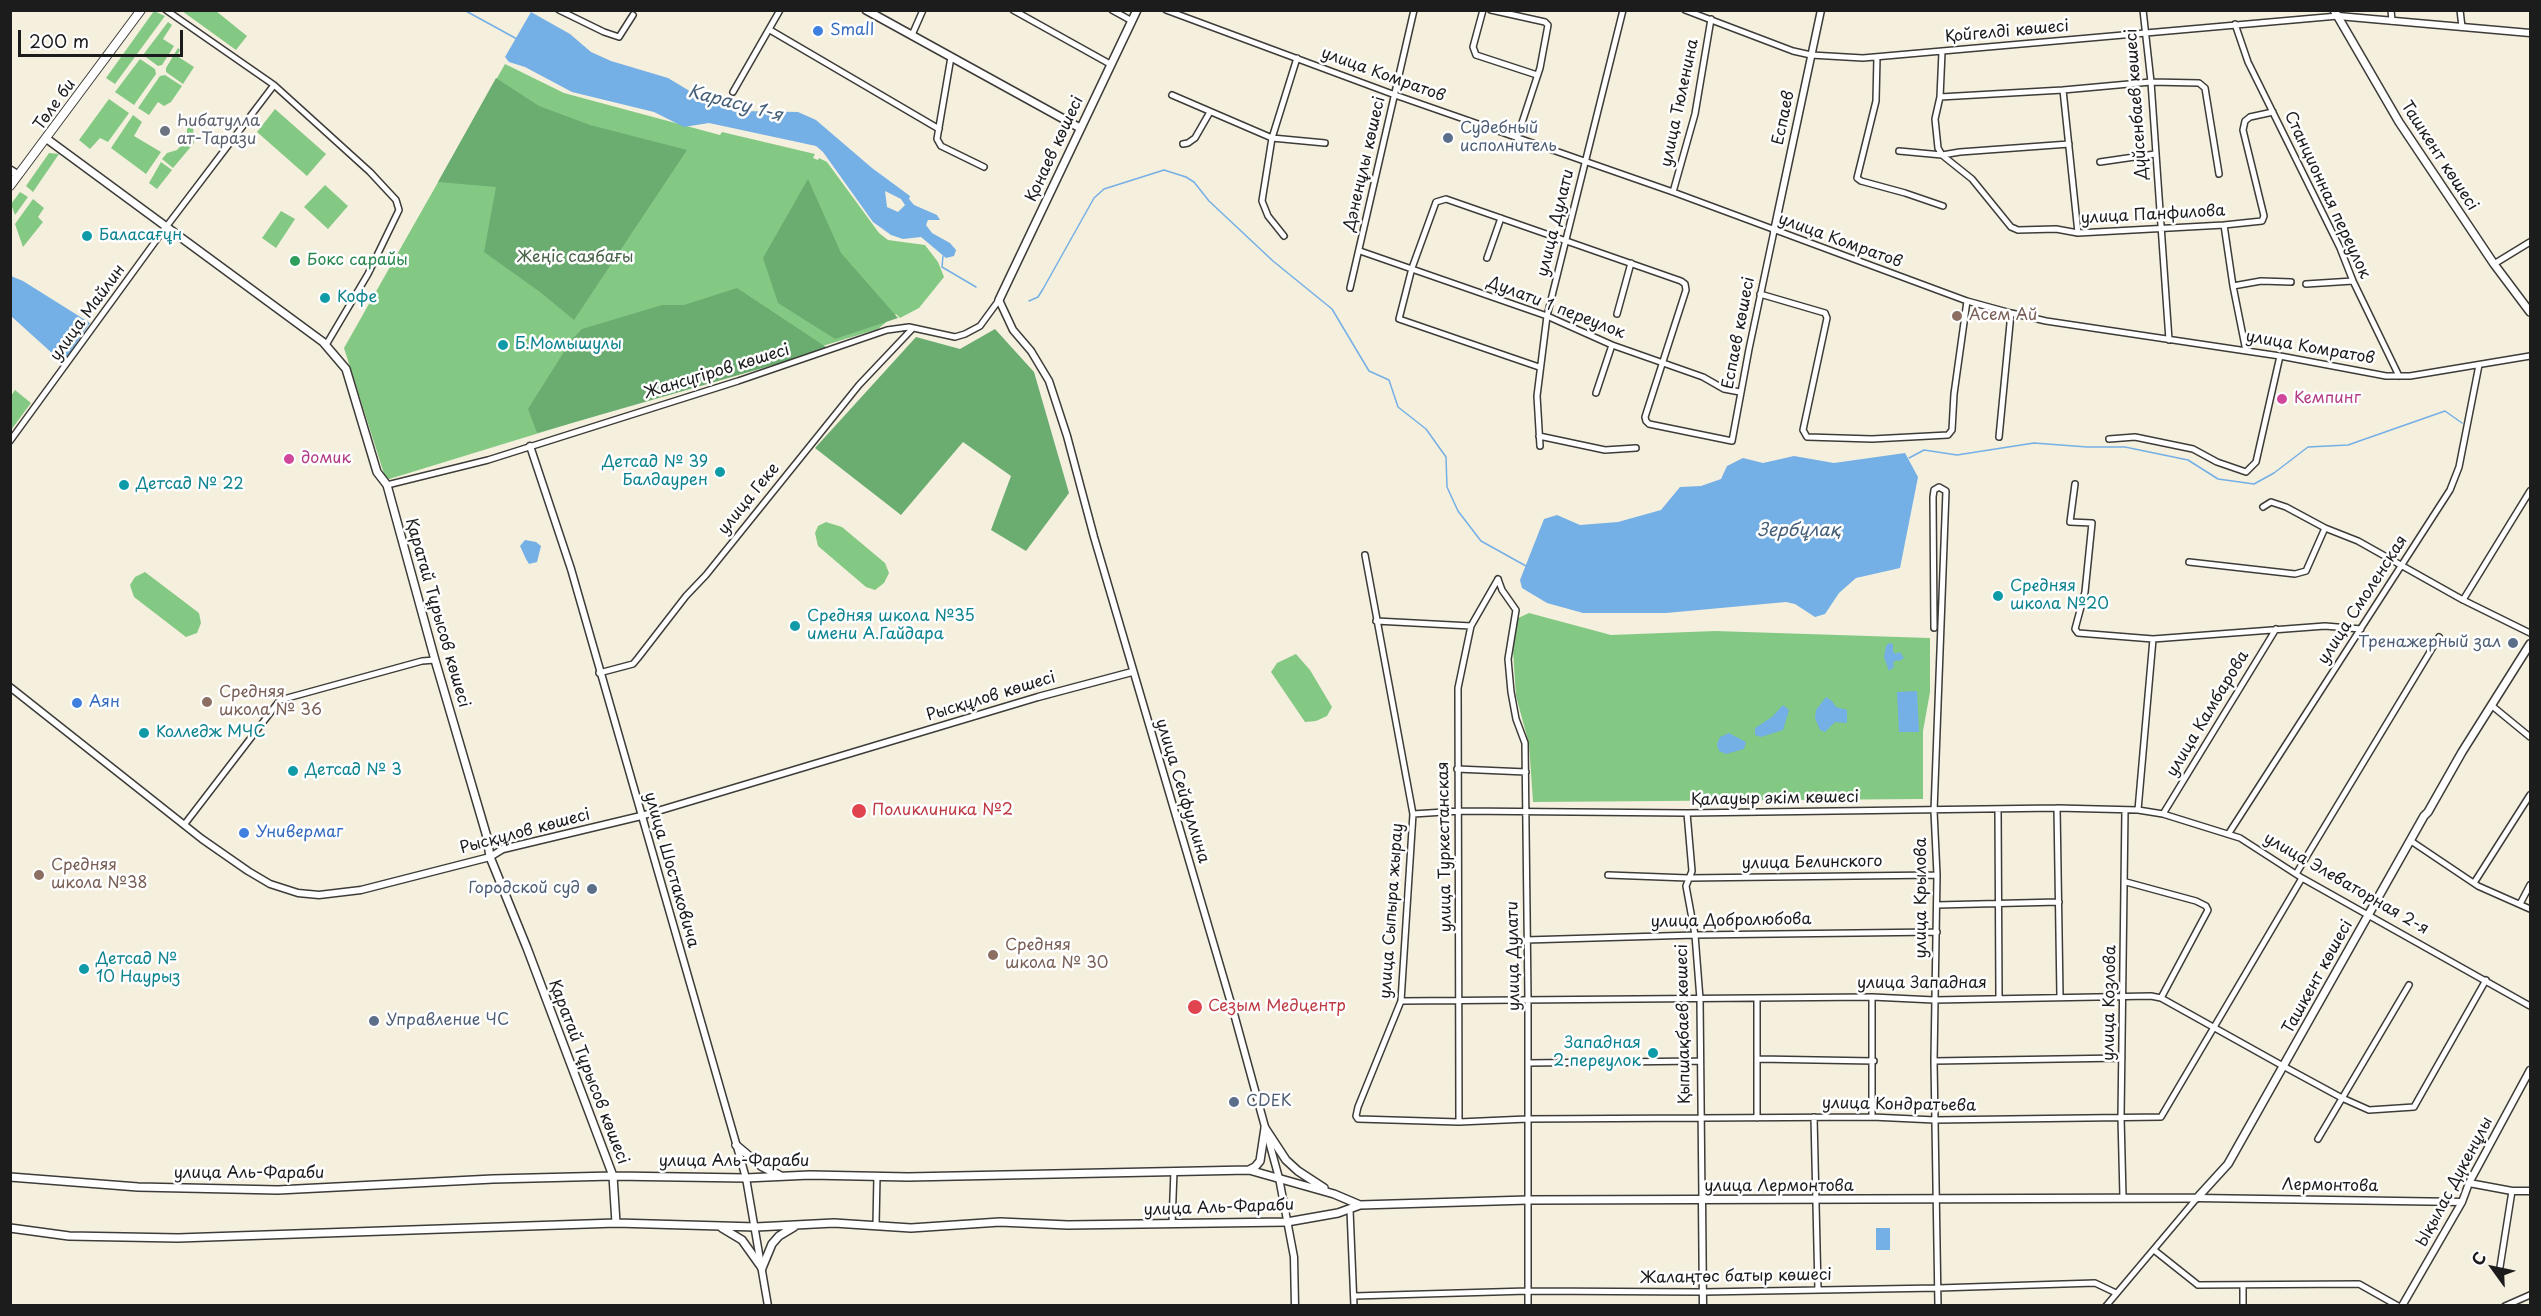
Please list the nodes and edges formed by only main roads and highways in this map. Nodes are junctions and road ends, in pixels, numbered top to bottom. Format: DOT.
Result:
graph roads {
  1 [pos="141,10"];
  2 [pos="866,10"];
  3 [pos="1137,10"];
  4 [pos="2336,13"];
  5 [pos="1080,128"];
  6 [pos="47,139"];
  7 [pos="10,170"];
  8 [pos="18,175"];
  9 [pos="10,186"];
  10 [pos="999,300"];
  11 [pos="2530,312"];
  12 [pos="2530,645"];
  13 [pos="736,1145"];
  14 [pos="1248,1170"];
  15 [pos="613,1176"];
  16 [pos="10,1177"];
  17 [pos="784,1177"];
  18 [pos="1334,1194"];
  19 [pos="2197,1198"];
  20 [pos="1360,1204"];
  21 [pos="616,1223"];
  22 [pos="798,1225"];
  23 [pos="714,1226"];
  24 [pos="10,1228"];
  1 -- 6 [label="main road, Төле би"];
  2 -- 5 [label="main road"];
  3 -- 5 [label="main road, Қонаев көшесі"];
  4 -- 11 [label="main road, Ташкент көшесі"];
  5 -- 10 [label="main road, Қонаев көшесі"];
  6 -- 8 [label="main road, Төле би"];
  6 -- 15 [label="main road, Қаратай Тұрысов көшесі"];
  7 -- 8 [label="main road"];
  8 -- 9 [label="main road, Төле би"];
  12 -- 19 [label="main road, Ташкент көшесі"];
  13 -- 17 [label="main road"];
  14 -- 17 [label="main road, улица Аль-Фараби"];
  14 -- 18 [label="main road, улица Аль-Фараби"];
  14 -- 18 [label="main road"];
  15 -- 16 [label="main road, улица Аль-Фараби"];
  15 -- 17 [label="main road, улица Аль-Фараби"];
  15 -- 21 [label="main road, Қаратай Тұрысов көшесі"];
  18 -- 20 [label="main road, улица Аль-Фараби"];
  19 -- 20 [label="main road, улица Лермонтова"];
  20 -- 22 [label="main road, улица Аль-Фараби"];
  21 -- 23 [label="main road, улица Аль-Фараби"];
  21 -- 24 [label="main road, улица Аль-Фараби"];
  22 -- 23 [label="main road, улица Аль-Фараби"];
  22 -- 23 [label="main road"];
}
